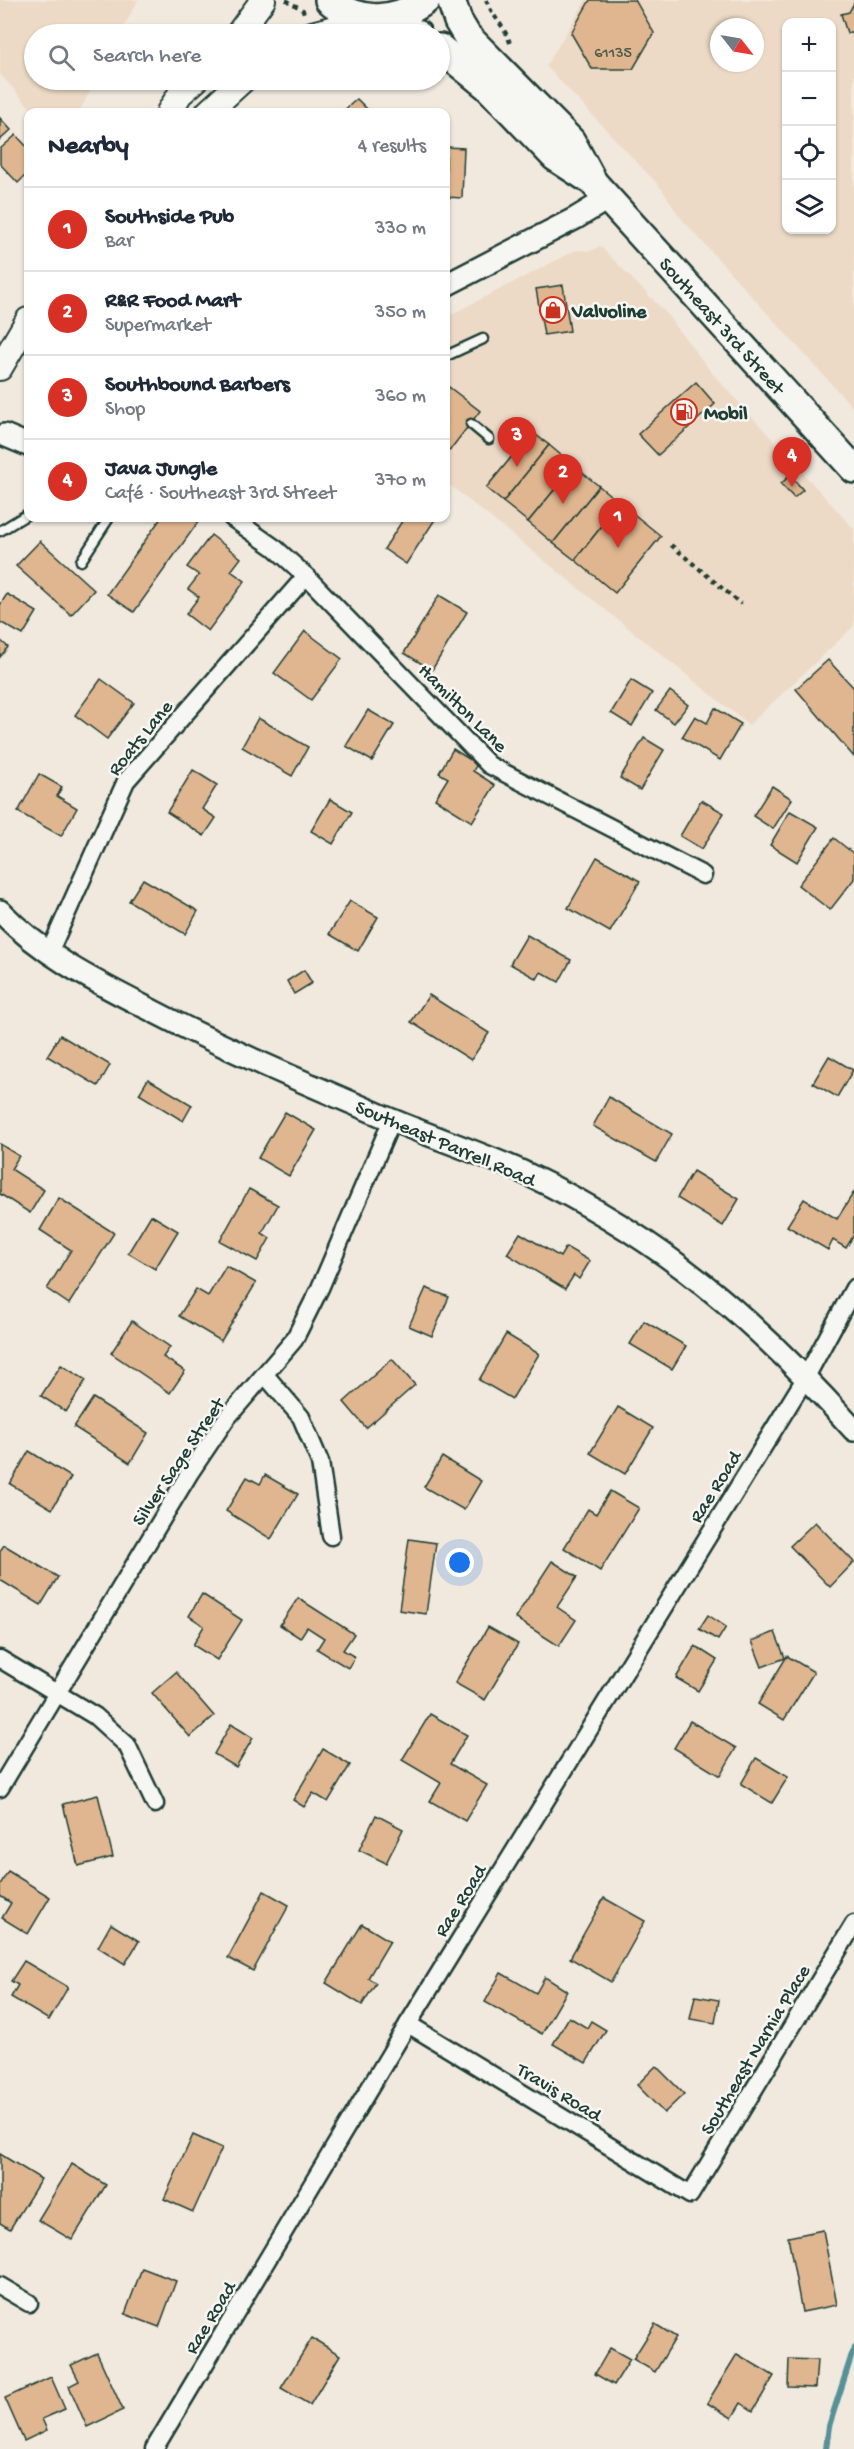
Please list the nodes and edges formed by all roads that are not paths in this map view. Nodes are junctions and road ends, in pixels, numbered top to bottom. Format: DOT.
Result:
graph roads {
  1 [pos="263,0"];
  2 [pos="329,0"];
  3 [pos="426,0"];
  4 [pos="451,0"];
  5 [pos="378,18"];
  6 [pos="245,24"];
  7 [pos="326,24"];
  8 [pos="393,24"];
  9 [pos="450,56"];
  10 [pos="185,90"];
  11 [pos="232,90"];
  12 [pos="171,108"];
  13 [pos="212,108"];
  14 [pos="601,190"];
  15 [pos="450,283"];
  16 [pos="24,327"];
  17 [pos="483,339"];
  18 [pos="450,354"];
  19 [pos="0,368"];
  20 [pos="471,424"];
  21 [pos="2,434"];
  22 [pos="489,439"];
  23 [pos="24,443"];
  24 [pos="854,469"];
  25 [pos="24,516"];
  26 [pos="106,522"];
  27 [pos="238,522"];
  28 [pos="0,531"];
  29 [pos="81,561"];
  30 [pos="306,576"];
  31 [pos="703,875"];
  32 [pos="0,911"];
  33 [pos="49,953"];
  34 [pos="392,1120"];
  35 [pos="854,1288"];
  36 [pos="266,1376"];
  37 [pos="806,1377"];
  38 [pos="854,1430"];
  39 [pos="331,1536"];
  40 [pos="0,1659"];
  41 [pos="57,1693"];
  42 [pos="0,1788"];
  43 [pos="155,1804"];
  44 [pos="854,1924"];
  45 [pos="408,2024"];
  46 [pos="690,2195"];
  47 [pos="0,2286"];
  48 [pos="29,2303"];
  49 [pos="154,2449"];
  1 -- 6 [label="main road"];
  2 -- 5 [label="main road"];
  3 -- 5 [label="main road"];
  4 -- 14 [label="main road, Southeast 3rd Street"];
  5 -- 7 [label="main road"];
  5 -- 8 [label="main road"];
  9 -- 14 [label="main road, Southeast 3rd Street"];
  10 -- 12 [label="main road"];
  11 -- 13 [label="main road"];
  14 -- 15 [label="street"];
  14 -- 24 [label="main road, Southeast 3rd Street"];
  16 -- 19 [label="main road"];
  17 -- 18 [label="lane"];
  20 -- 22 [label="lane"];
  21 -- 23 [label="street"];
  25 -- 28 [label="lane"];
  26 -- 29 [label="lane"];
  27 -- 30 [label="street, Hamilton Lane"];
  30 -- 31 [label="street, Hamilton Lane"];
  30 -- 33 [label="street, Roats Lane"];
  32 -- 33 [label="street, Southeast Parrell Road"];
  33 -- 34 [label="street, Southeast Parrell Road"];
  34 -- 36 [label="street, Silver Sage Street"];
  34 -- 37 [label="street, Southeast Parrell Road"];
  35 -- 37 [label="street, Rae Road"];
  36 -- 39 [label="street"];
  36 -- 41 [label="street, Silver Sage Street"];
  37 -- 38 [label="street, Southeast Parrell Road"];
  37 -- 45 [label="street, Rae Road"];
  40 -- 41 [label="street"];
  41 -- 42 [label="street, Silver Sage Street"];
  41 -- 43 [label="street"];
  44 -- 46 [label="street, Southeast Narnia Place"];
  45 -- 46 [label="street, Travis Road"];
  45 -- 49 [label="street, Rae Road"];
  47 -- 48 [label="street"];
}
